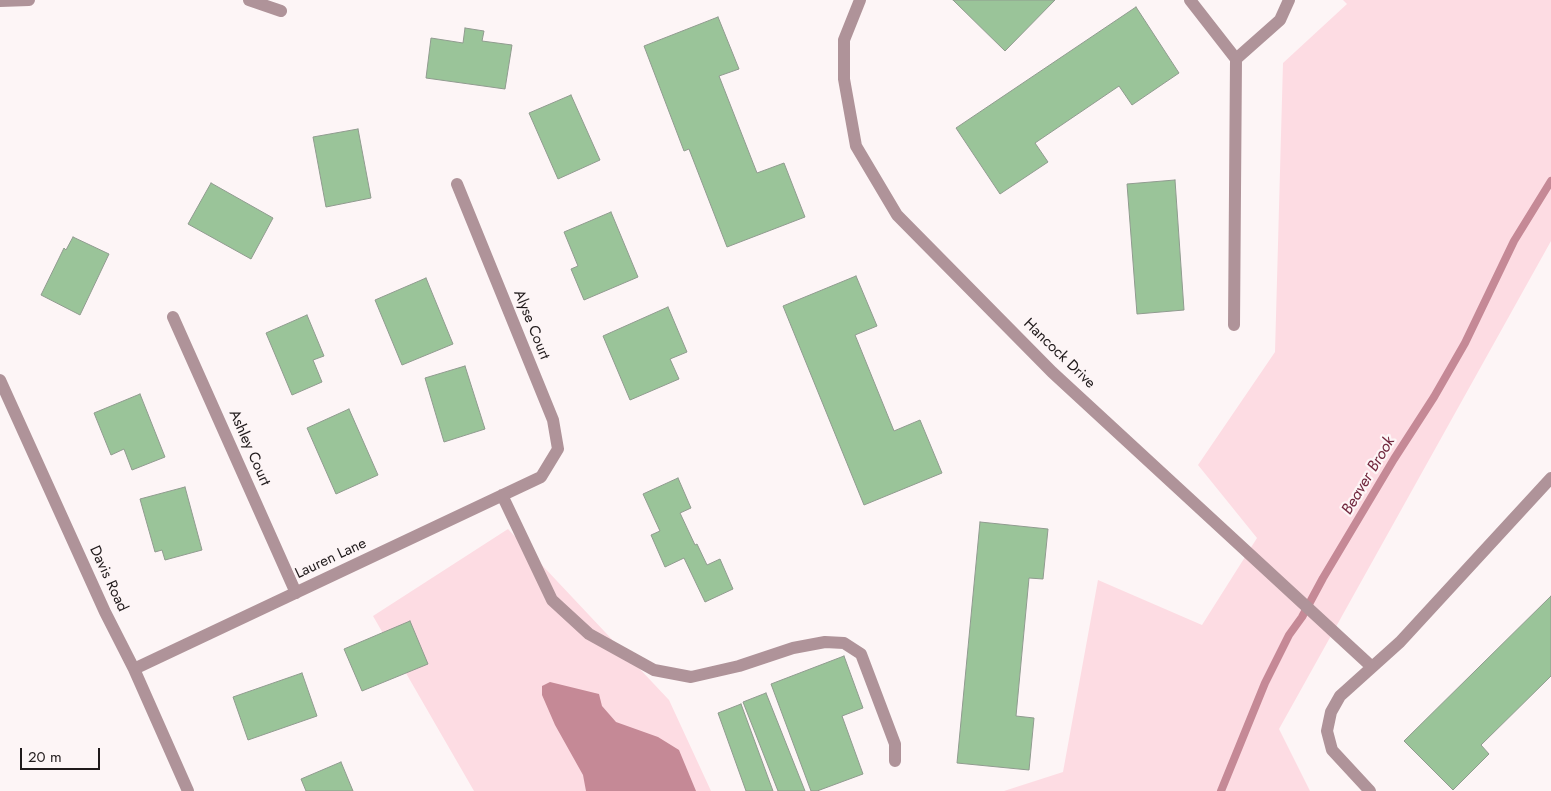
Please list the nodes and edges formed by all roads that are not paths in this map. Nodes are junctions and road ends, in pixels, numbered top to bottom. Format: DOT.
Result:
graph roads {
  1 [pos="29,0"];
  2 [pos="249,0"];
  3 [pos="860,0"];
  4 [pos="1190,0"];
  5 [pos="1289,0"];
  6 [pos="0,2"];
  7 [pos="281,11"];
  8 [pos="1236,59"];
  9 [pos="457,184"];
  10 [pos="173,317"];
  11 [pos="1234,325"];
  12 [pos="0,380"];
  13 [pos="541,476"];
  14 [pos="1551,478"];
  15 [pos="502,495"];
  16 [pos="296,593"];
  17 [pos="1372,667"];
  18 [pos="134,670"];
  19 [pos="895,761"];
  20 [pos="188,791"];
  21 [pos="1370,791"];
  1 -- 6 [label="street"];
  2 -- 7 [label="street"];
  3 -- 17 [label="street, Hancock Drive"];
  4 -- 8 [label="street"];
  5 -- 8 [label="street"];
  8 -- 11 [label="street"];
  9 -- 13 [label="street, Alyse Court"];
  10 -- 16 [label="street, Ashley Court"];
  12 -- 18 [label="street, Davis Road"];
  13 -- 15 [label="street, Lauren Lane"];
  14 -- 17 [label="street"];
  15 -- 16 [label="street, Lauren Lane"];
  15 -- 19 [label="street"];
  16 -- 18 [label="street, Lauren Lane"];
  17 -- 21 [label="street"];
  18 -- 20 [label="street, Davis Road"];
}
